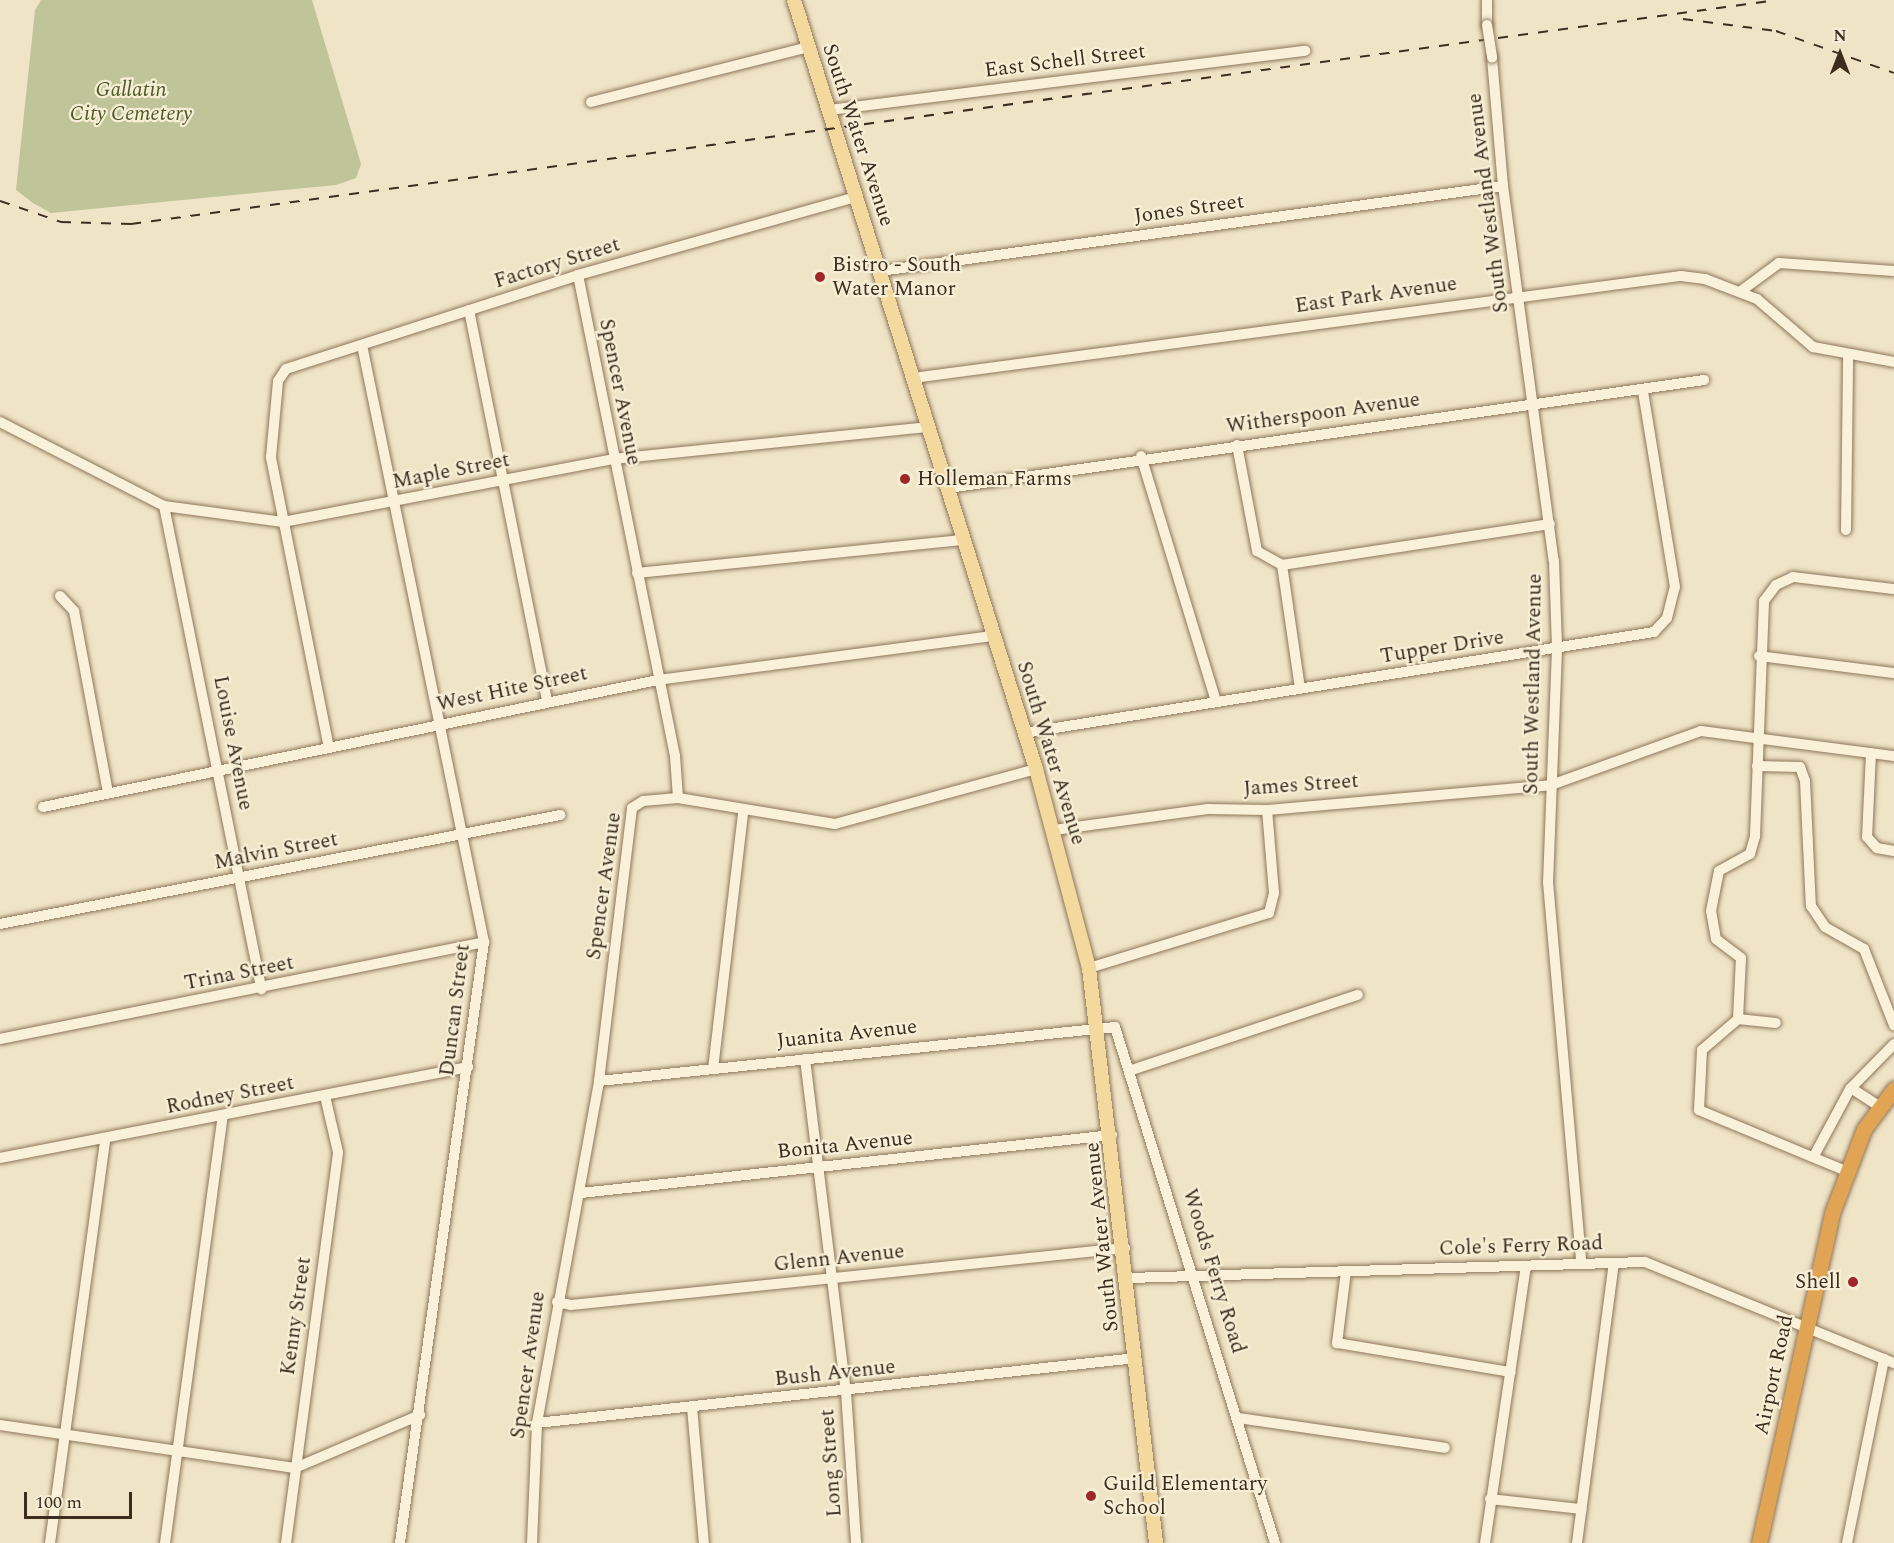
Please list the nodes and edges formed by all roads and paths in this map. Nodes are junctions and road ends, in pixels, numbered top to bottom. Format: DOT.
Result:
graph roads {
  1 [pos="794,0"];
  2 [pos="1487,0"];
  3 [pos="808,47"];
  4 [pos="1305,51"];
  5 [pos="591,102"];
  6 [pos="829,110"];
  7 [pos="1503,186"];
  8 [pos="856,197"];
  9 [pos="1894,270"];
  10 [pos="880,271"];
  11 [pos="578,275"];
  12 [pos="1741,291"];
  13 [pos="1518,296"];
  14 [pos="469,310"];
  15 [pos="362,345"];
  16 [pos="1848,354"];
  17 [pos="1894,362"];
  18 [pos="913,378"];
  19 [pos="1704,380"];
  20 [pos="1643,391"];
  21 [pos="1532,405"];
  22 [pos="0,422"];
  23 [pos="929,428"];
  24 [pos="1237,445"];
  25 [pos="1141,456"];
  26 [pos="613,459"];
  27 [pos="503,481"];
  28 [pos="948,488"];
  29 [pos="394,502"];
  30 [pos="164,506"];
  31 [pos="283,522"];
  32 [pos="1550,524"];
  33 [pos="1846,530"];
  34 [pos="964,540"];
  35 [pos="1282,565"];
  36 [pos="637,573"];
  37 [pos="1894,590"];
  38 [pos="60,596"];
  39 [pos="993,636"];
  40 [pos="1557,649"];
  41 [pos="1760,656"];
  42 [pos="1894,673"];
  43 [pos="658,680"];
  44 [pos="1300,688"];
  45 [pos="548,700"];
  46 [pos="1216,701"];
  47 [pos="441,723"];
  48 [pos="1024,733"];
  49 [pos="1758,739"];
  50 [pos="329,747"];
  51 [pos="1871,753"];
  52 [pos="1894,756"];
  53 [pos="1757,766"];
  54 [pos="1036,769"];
  55 [pos="219,770"];
  56 [pos="1551,785"];
  57 [pos="108,793"];
  58 [pos="678,798"];
  59 [pos="43,807"];
  60 [pos="1267,810"];
  61 [pos="743,812"];
  62 [pos="560,815"];
  63 [pos="1054,830"];
  64 [pos="460,836"];
  65 [pos="1894,851"];
  66 [pos="239,878"];
  67 [pos="0,924"];
  68 [pos="484,942"];
  69 [pos="1089,968"];
  70 [pos="261,989"];
  71 [pos="1358,995"];
  72 [pos="1738,1019"];
  73 [pos="1776,1023"];
  74 [pos="1894,1025"];
  75 [pos="1100,1026"];
  76 [pos="0,1039"];
  77 [pos="1894,1044"];
  78 [pos="805,1059"];
  79 [pos="468,1067"];
  80 [pos="713,1069"];
  81 [pos="1132,1070"];
  82 [pos="599,1081"];
  83 [pos="1851,1088"];
  84 [pos="1894,1089"];
  85 [pos="325,1096"];
  86 [pos="1879,1106"];
  87 [pos="222,1119"];
  88 [pos="1112,1135"];
  89 [pos="105,1139"];
  90 [pos="1814,1156"];
  91 [pos="0,1158"];
  92 [pos="817,1168"];
  93 [pos="1846,1171"];
  94 [pos="581,1193"];
  95 [pos="1125,1248"];
  96 [pos="1581,1263"];
  97 [pos="1614,1263"];
  98 [pos="1526,1266"];
  99 [pos="1346,1271"];
  100 [pos="1196,1277"];
  101 [pos="1129,1278"];
  102 [pos="833,1279"];
  103 [pos="557,1302"];
  104 [pos="1806,1325"];
  105 [pos="1136,1358"];
  106 [pos="1889,1361"];
  107 [pos="1511,1372"];
  108 [pos="846,1391"];
  109 [pos="692,1407"];
  110 [pos="420,1415"];
  111 [pos="1238,1418"];
  112 [pos="537,1423"];
  113 [pos="0,1425"];
  114 [pos="65,1434"];
  115 [pos="1445,1448"];
  116 [pos="178,1451"];
  117 [pos="295,1468"];
  118 [pos="1490,1499"];
  119 [pos="1581,1509"];
  120 [pos="50,1543"];
  121 [pos="165,1543"];
  122 [pos="286,1543"];
  123 [pos="400,1543"];
  124 [pos="532,1543"];
  125 [pos="704,1543"];
  126 [pos="856,1543"];
  127 [pos="1156,1543"];
  128 [pos="1275,1543"];
  129 [pos="1485,1543"];
  130 [pos="1577,1543"];
  131 [pos="1760,1543"];
  132 [pos="1846,1543"];
  1 -- 3 [label="main road, South Water Avenue"];
  2 -- 7 [label="street, South Westland Avenue, bridge"];
  3 -- 5 [label="street"];
  3 -- 6 [label="main road, South Water Avenue"];
  4 -- 6 [label="street, East Schell Street"];
  6 -- 8 [label="main road, South Water Avenue"];
  7 -- 10 [label="street, Jones Street"];
  7 -- 13 [label="street, South Westland Avenue"];
  8 -- 10 [label="main road, South Water Avenue"];
  8 -- 11 [label="street, Factory Street"];
  9 -- 12 [label="street"];
  10 -- 18 [label="main road, South Water Avenue"];
  11 -- 14 [label="street, Factory Street"];
  11 -- 26 [label="street, Spencer Avenue"];
  12 -- 13 [label="street, East Park Avenue"];
  12 -- 16 [label="street, East Park Avenue"];
  13 -- 18 [label="street, East Park Avenue"];
  13 -- 21 [label="street, South Westland Avenue"];
  14 -- 15 [label="street, Factory Street"];
  14 -- 27 [label="street"];
  15 -- 29 [label="street, Duncan Street"];
  15 -- 31 [label="street, Factory Street"];
  16 -- 17 [label="street, East Park Avenue"];
  16 -- 33 [label="street"];
  18 -- 23 [label="main road, South Water Avenue"];
  19 -- 20 [label="street, Witherspoon Avenue"];
  20 -- 21 [label="street, Witherspoon Avenue"];
  20 -- 40 [label="street, Tupper Drive"];
  21 -- 24 [label="street, Witherspoon Avenue"];
  21 -- 32 [label="street, South Westland Avenue"];
  22 -- 30 [label="street, Maple Street"];
  23 -- 26 [label="street, Maple Street"];
  23 -- 28 [label="main road, South Water Avenue"];
  24 -- 25 [label="street, Witherspoon Avenue"];
  24 -- 35 [label="street"];
  25 -- 28 [label="street, Witherspoon Avenue"];
  25 -- 46 [label="street"];
  26 -- 27 [label="street, Maple Street"];
  26 -- 36 [label="street, Spencer Avenue"];
  27 -- 29 [label="street, Maple Street"];
  27 -- 45 [label="street"];
  28 -- 34 [label="main road, South Water Avenue"];
  29 -- 31 [label="street, Maple Street"];
  29 -- 47 [label="street, Duncan Street"];
  30 -- 31 [label="street, Maple Street"];
  30 -- 55 [label="street, Louise Avenue"];
  31 -- 50 [label="street"];
  32 -- 35 [label="street"];
  32 -- 40 [label="street, South Westland Avenue"];
  34 -- 36 [label="street"];
  34 -- 39 [label="main road, South Water Avenue"];
  35 -- 44 [label="street"];
  36 -- 43 [label="street, Spencer Avenue"];
  37 -- 41 [label="street"];
  38 -- 57 [label="street"];
  39 -- 43 [label="street, West Hite Street"];
  39 -- 48 [label="main road, South Water Avenue"];
  40 -- 44 [label="street, Tupper Drive"];
  40 -- 56 [label="street, South Westland Avenue"];
  41 -- 42 [label="street"];
  41 -- 49 [label="street"];
  43 -- 45 [label="street, West Hite Street"];
  43 -- 58 [label="street, Spencer Avenue"];
  44 -- 46 [label="street, Tupper Drive"];
  45 -- 47 [label="street, West Hite Street"];
  46 -- 48 [label="street, Tupper Drive"];
  47 -- 50 [label="street, West Hite Street"];
  47 -- 64 [label="street, Duncan Street"];
  48 -- 54 [label="main road, South Water Avenue"];
  49 -- 51 [label="street, James Street"];
  49 -- 53 [label="street"];
  49 -- 56 [label="street, James Street"];
  50 -- 55 [label="street, West Hite Street"];
  51 -- 52 [label="street, James Street"];
  51 -- 65 [label="street"];
  53 -- 72 [label="street"];
  53 -- 74 [label="street"];
  54 -- 61 [label="street"];
  54 -- 63 [label="main road, South Water Avenue"];
  55 -- 57 [label="street, West Hite Street"];
  55 -- 66 [label="street, Louise Avenue"];
  56 -- 60 [label="street, James Street"];
  56 -- 96 [label="street, South Westland Avenue"];
  57 -- 59 [label="street, West Hite Street"];
  58 -- 61 [label="street"];
  58 -- 82 [label="street, Spencer Avenue"];
  60 -- 63 [label="street, James Street"];
  60 -- 69 [label="street"];
  61 -- 80 [label="street"];
  62 -- 64 [label="street, Malvin Street"];
  63 -- 69 [label="main road, South Water Avenue"];
  64 -- 66 [label="street, Malvin Street"];
  64 -- 68 [label="street, Duncan Street"];
  66 -- 67 [label="street, Malvin Street"];
  66 -- 70 [label="street, Louise Avenue"];
  68 -- 70 [label="street, Trina Street"];
  68 -- 79 [label="street, Duncan Street"];
  69 -- 75 [label="main road, South Water Avenue"];
  70 -- 76 [label="street, Trina Street"];
  71 -- 81 [label="street"];
  72 -- 73 [label="street"];
  72 -- 90 [label="street"];
  75 -- 78 [label="street, Juanita Avenue"];
  75 -- 81 [label="street, Woods Ferry Road"];
  75 -- 88 [label="main road, South Water Avenue"];
  77 -- 83 [label="street"];
  78 -- 80 [label="street, Juanita Avenue"];
  78 -- 92 [label="street, Long Street"];
  79 -- 85 [label="street, Rodney Street"];
  79 -- 110 [label="street, Duncan Street"];
  80 -- 82 [label="street, Juanita Avenue"];
  81 -- 100 [label="street, Woods Ferry Road"];
  82 -- 94 [label="street, Spencer Avenue"];
  83 -- 86 [label="street"];
  83 -- 90 [label="street"];
  84 -- 86 [label="highway, Airport Road"];
  85 -- 87 [label="street, Rodney Street"];
  85 -- 117 [label="street, Kenny Street"];
  86 -- 93 [label="highway, Airport Road"];
  87 -- 89 [label="street, Rodney Street"];
  87 -- 116 [label="street"];
  88 -- 92 [label="street, Bonita Avenue"];
  88 -- 95 [label="main road, South Water Avenue"];
  89 -- 91 [label="street, Rodney Street"];
  89 -- 114 [label="street"];
  90 -- 93 [label="street"];
  92 -- 94 [label="street, Bonita Avenue"];
  92 -- 102 [label="street, Long Street"];
  93 -- 104 [label="highway, Airport Road"];
  94 -- 103 [label="street, Spencer Avenue"];
  95 -- 101 [label="main road, South Water Avenue"];
  95 -- 102 [label="street, Glenn Avenue"];
  96 -- 97 [label="street, Cole's Ferry Road"];
  96 -- 98 [label="street, Cole's Ferry Road"];
  97 -- 104 [label="street, Cole's Ferry Road"];
  97 -- 119 [label="street"];
  98 -- 99 [label="street, Cole's Ferry Road"];
  98 -- 107 [label="street"];
  99 -- 100 [label="street, Cole's Ferry Road"];
  99 -- 107 [label="street"];
  100 -- 101 [label="street, Cole's Ferry Road"];
  100 -- 111 [label="street, Woods Ferry Road"];
  101 -- 105 [label="main road, South Water Avenue"];
  102 -- 103 [label="street, Glenn Avenue"];
  102 -- 108 [label="street, Long Street"];
  103 -- 112 [label="street, Spencer Avenue"];
  104 -- 106 [label="street, Cole's Ferry Road"];
  104 -- 131 [label="highway, Airport Road"];
  105 -- 108 [label="street, Bush Avenue"];
  105 -- 127 [label="main road, South Water Avenue"];
  106 -- 132 [label="street"];
  107 -- 118 [label="street"];
  108 -- 109 [label="street, Bush Avenue"];
  108 -- 126 [label="street, Long Street"];
  109 -- 112 [label="street, Bush Avenue"];
  109 -- 125 [label="street"];
  110 -- 117 [label="street"];
  110 -- 123 [label="street, Duncan Street"];
  111 -- 115 [label="street"];
  111 -- 128 [label="street, Woods Ferry Road"];
  112 -- 124 [label="street, Spencer Avenue"];
  113 -- 114 [label="street"];
  114 -- 116 [label="street"];
  114 -- 120 [label="street"];
  116 -- 117 [label="street"];
  116 -- 121 [label="street"];
  117 -- 122 [label="street, Kenny Street"];
  118 -- 119 [label="street"];
  118 -- 129 [label="street"];
  119 -- 130 [label="street"];
}
